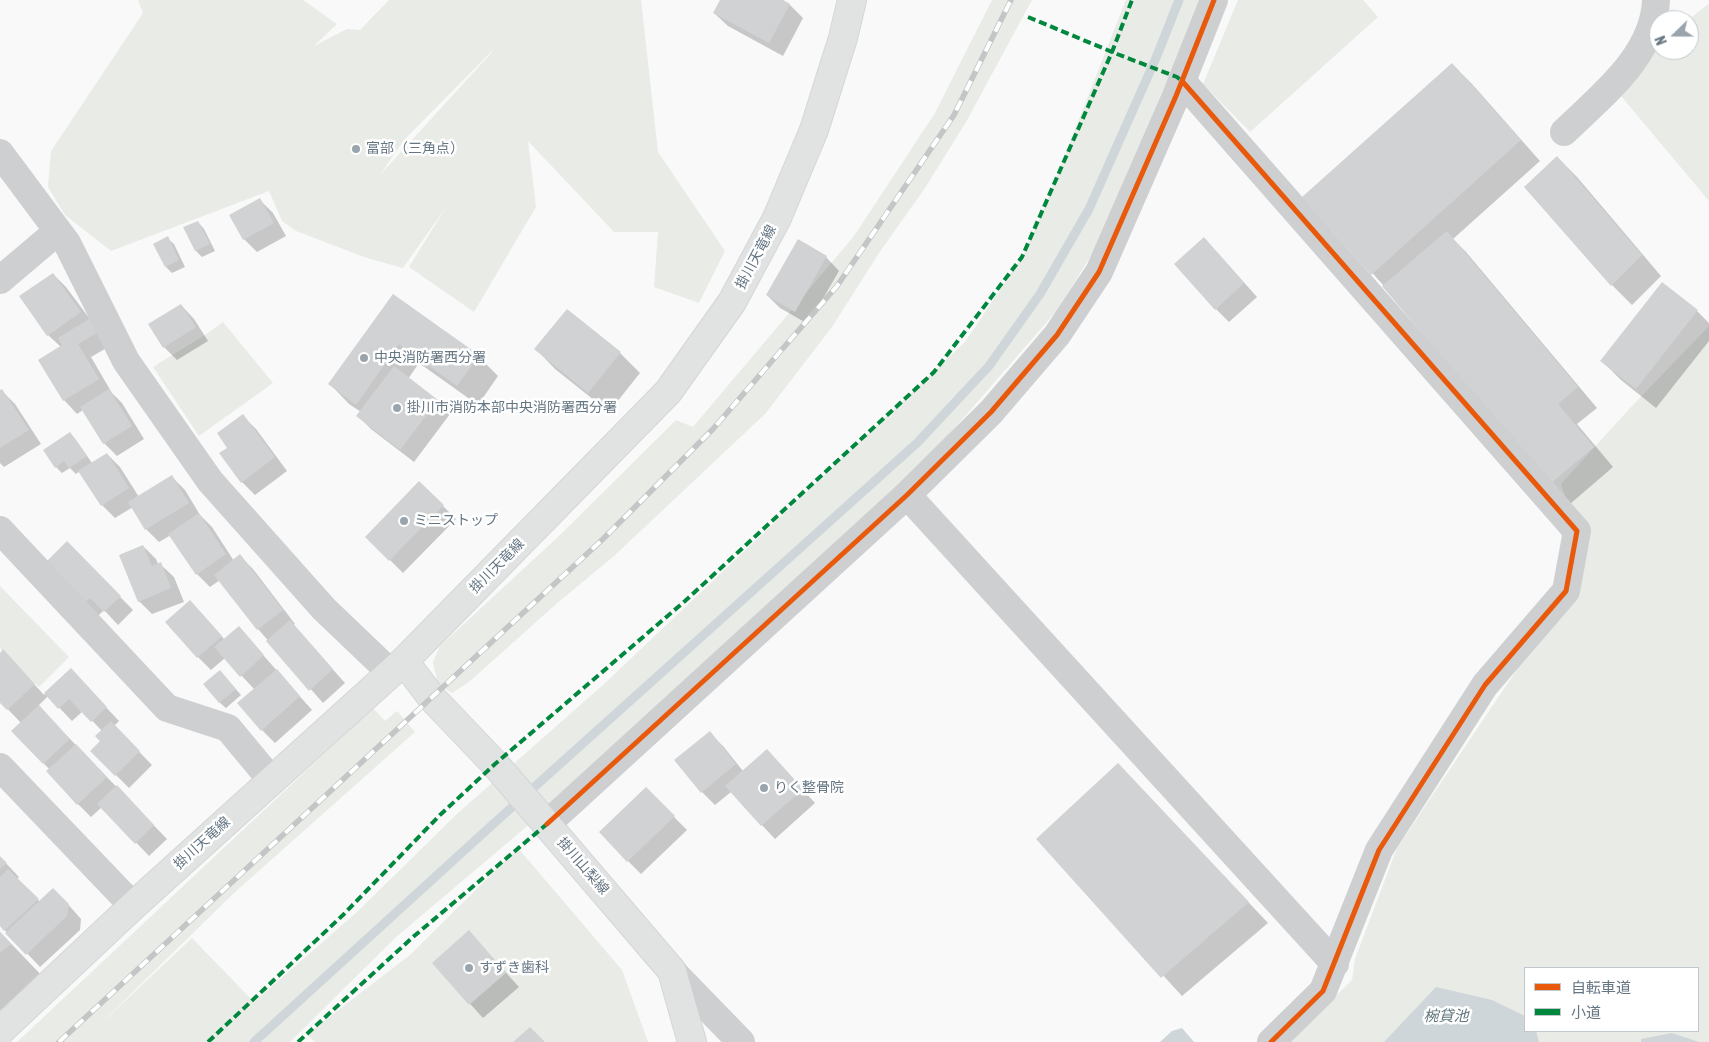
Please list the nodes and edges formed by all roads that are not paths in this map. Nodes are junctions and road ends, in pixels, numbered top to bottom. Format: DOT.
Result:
graph roads {
  1 [pos="852,0"];
  2 [pos="1214,0"];
  3 [pos="1656,0"];
  4 [pos="1182,81"];
  5 [pos="1564,132"];
  6 [pos="0,153"];
  7 [pos="58,231"];
  8 [pos="0,280"];
  9 [pos="907,495"];
  10 [pos="0,530"];
  11 [pos="397,667"];
  12 [pos="2,773"];
  13 [pos="272,781"];
  14 [pos="544,821"];
  15 [pos="133,906"];
  16 [pos="1335,964"];
  17 [pos="672,971"];
  18 [pos="0,1031"];
  19 [pos="692,1042"];
  20 [pos="741,1042"];
  21 [pos="1272,1042"];
  1 -- 11 [label="main road, 掛川天竜線"];
  2 -- 4 [label="street"];
  3 -- 5 [label="street"];
  4 -- 9 [label="street"];
  4 -- 16 [label="street"];
  6 -- 7 [label="street"];
  7 -- 8 [label="street"];
  7 -- 11 [label="street"];
  9 -- 14 [label="street"];
  9 -- 16 [label="street"];
  10 -- 13 [label="street"];
  11 -- 13 [label="main road, 掛川天竜線"];
  11 -- 14 [label="main road, 掛川山梨線"];
  12 -- 15 [label="street"];
  13 -- 15 [label="main road, 掛川天竜線"];
  14 -- 17 [label="main road, 掛川山梨線"];
  15 -- 18 [label="main road, 掛川天竜線"];
  16 -- 21 [label="street"];
  17 -- 19 [label="main road, 掛川山梨線"];
  17 -- 20 [label="street"];
}
